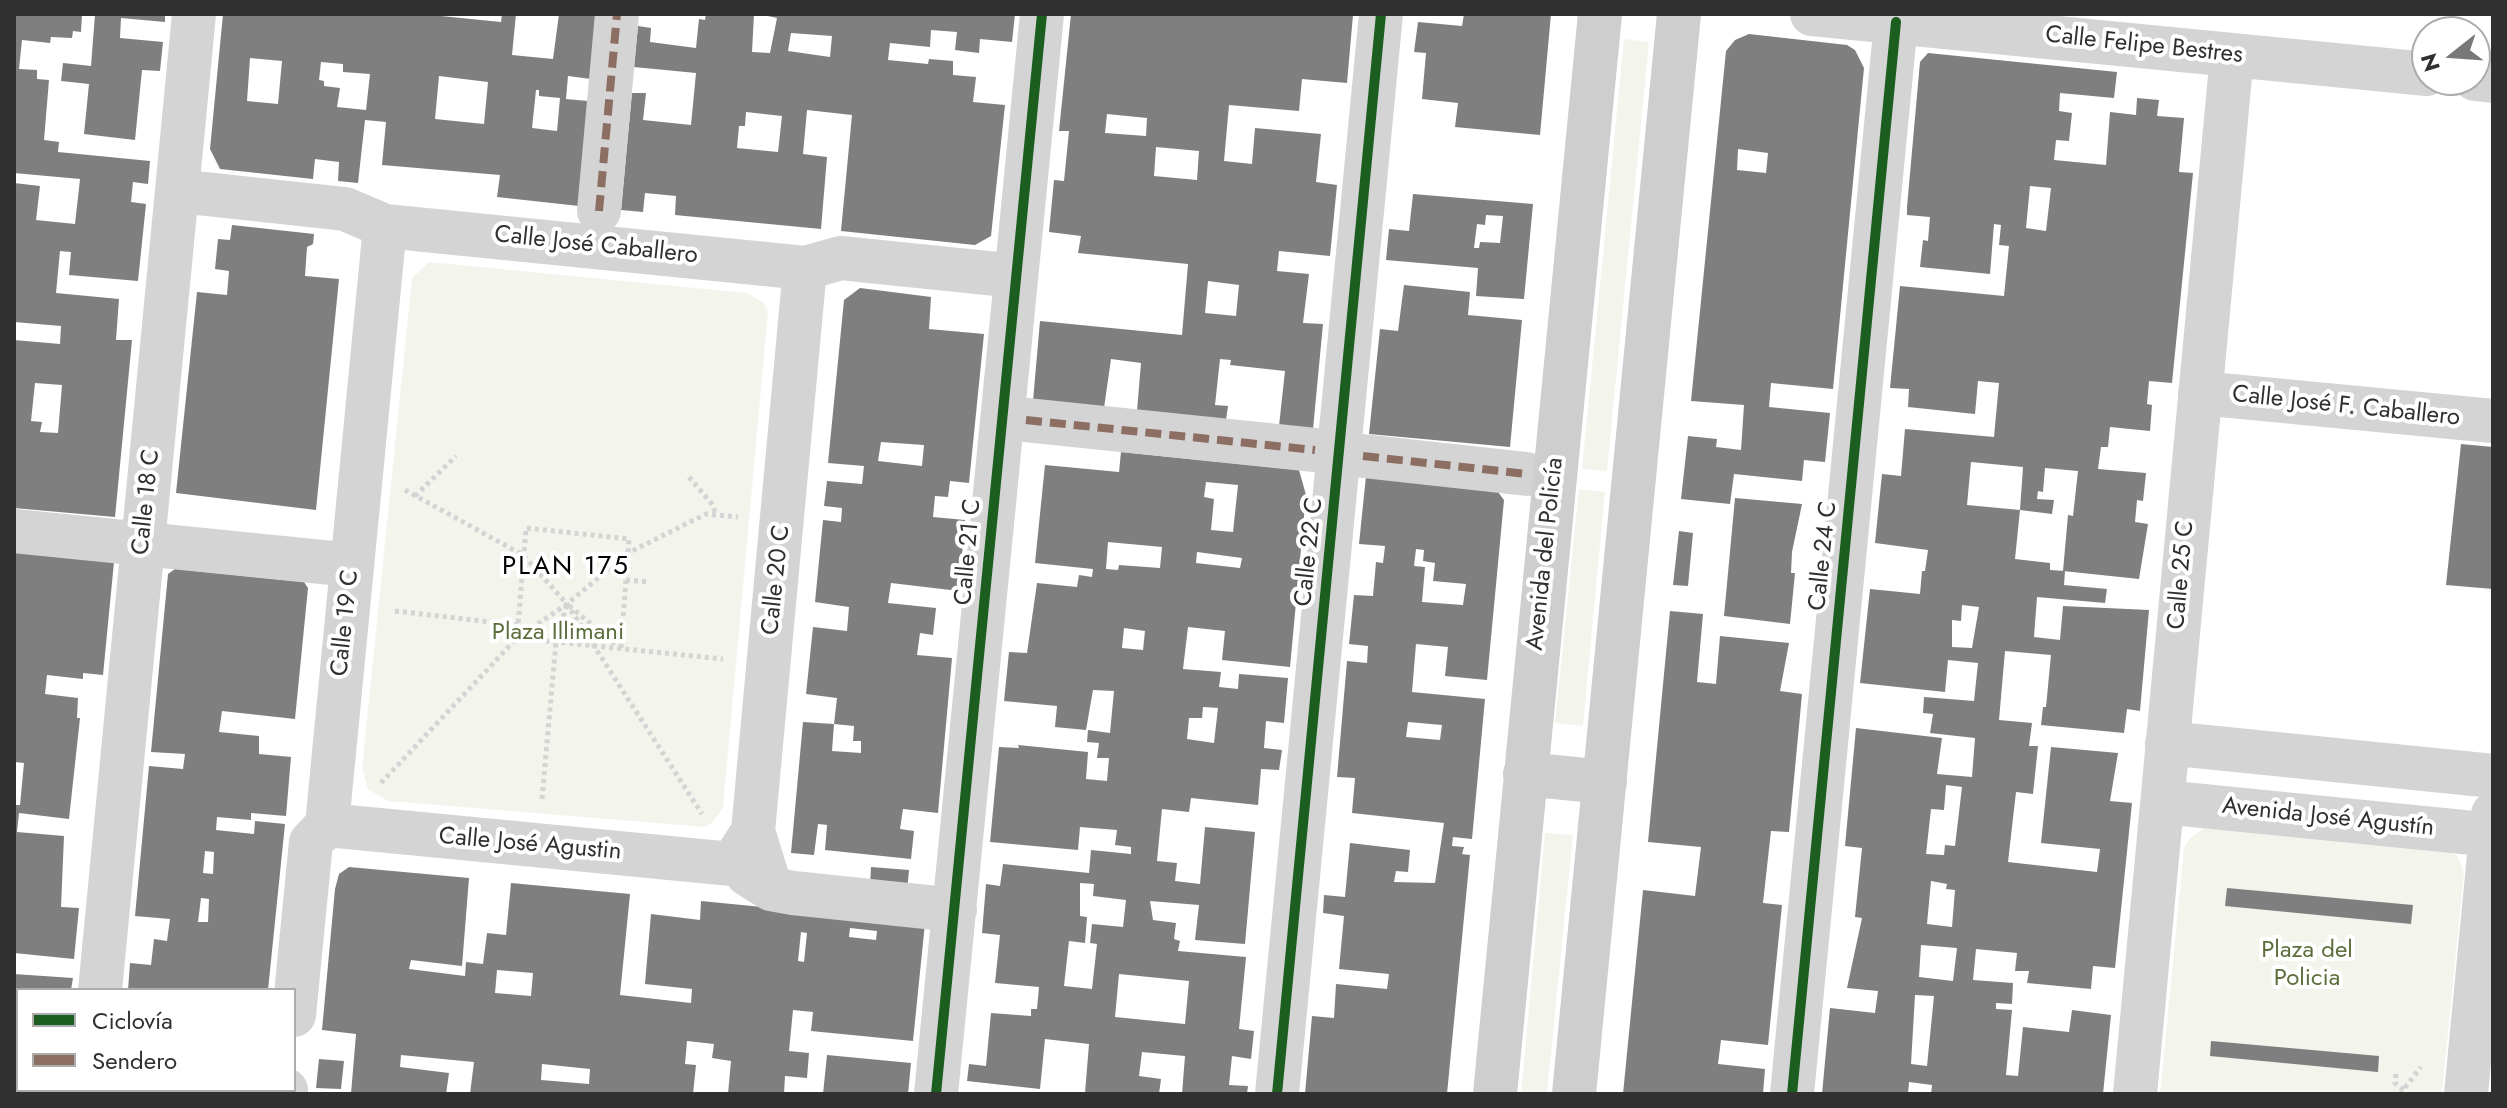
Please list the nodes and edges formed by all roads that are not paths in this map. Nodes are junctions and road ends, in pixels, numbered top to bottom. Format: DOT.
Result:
graph roads {
  1 [pos="194,14"];
  2 [pos="617,14"];
  3 [pos="1042,14"];
  4 [pos="1381,14"];
  5 [pos="1600,14"];
  6 [pos="1679,14"];
  7 [pos="1812,14"];
  8 [pos="1896,22"];
  9 [pos="2232,55"];
  10 [pos="2411,72"];
  11 [pos="178,191"];
  12 [pos="599,211"];
  13 [pos="385,226"];
  14 [pos="805,268"];
  15 [pos="1016,276"];
  16 [pos="2200,393"];
  17 [pos="1026,420"];
  18 [pos="2493,421"];
  19 [pos="1315,450"];
  20 [pos="1363,456"];
  21 [pos="1527,474"];
  22 [pos="14,531"];
  23 [pos="143,544"];
  24 [pos="352,565"];
  25 [pos="2167,743"];
  26 [pos="1525,774"];
  27 [pos="2493,776"];
  28 [pos="1605,782"];
  29 [pos="2163,802"];
  30 [pos="327,825"];
  31 [pos="2492,828"];
  32 [pos="742,848"];
  33 [pos="955,910"];
  34 [pos="100,988"];
  35 [pos="296,995"];
  36 [pos="936,1094"];
  37 [pos="1277,1094"];
  38 [pos="1495,1094"];
  39 [pos="1574,1094"];
  40 [pos="1792,1094"];
  41 [pos="2135,1094"];
  42 [pos="2466,1094"];
  1 -- 11 [label="street, Calle 18 C"];
  2 -- 12 [label="street"];
  3 -- 15 [label="street, Calle 21 C"];
  4 -- 37 [label="street, Calle 22 C"];
  5 -- 26 [label="main road, Avenida del Policía"];
  6 -- 28 [label="main road"];
  7 -- 8 [label="street, Calle Felipe Bestres"];
  8 -- 9 [label="street, Calle Felipe Bestres"];
  8 -- 40 [label="street, Calle 24 C"];
  9 -- 10 [label="street, Calle Felipe Bestres"];
  9 -- 16 [label="street, Calle 25 C"];
  11 -- 13 [label="street, Calle José Caballero"];
  11 -- 23 [label="street, Calle 18 C"];
  13 -- 14 [label="street, Calle José Caballero"];
  13 -- 24 [label="street, Calle 19 C"];
  14 -- 15 [label="street, Calle José Caballero"];
  14 -- 32 [label="street, Calle 20 C"];
  15 -- 33 [label="street, Calle 21 C"];
  16 -- 18 [label="street, Calle José F. Caballero"];
  16 -- 25 [label="street, Calle 25 C"];
  17 -- 19 [label="street"];
  20 -- 21 [label="street"];
  22 -- 23 [label="street"];
  23 -- 24 [label="street"];
  23 -- 34 [label="street, Calle 18 C"];
  24 -- 30 [label="street, Calle 19 C"];
  25 -- 27 [label="street"];
  25 -- 29 [label="street, Calle 25 C"];
  26 -- 28 [label="main road"];
  26 -- 38 [label="main road, Avenida del Policía"];
  28 -- 39 [label="main road"];
  29 -- 31 [label="street, Avenida José Agustín"];
  29 -- 41 [label="street, Calle 25 C"];
  30 -- 32 [label="street, Calle José Agustin"];
  30 -- 35 [label="street, Calle 19 C"];
  31 -- 42 [label="street"];
  32 -- 33 [label="street, Calle José Agustin"];
  33 -- 36 [label="street, Calle 21 C"];
}
